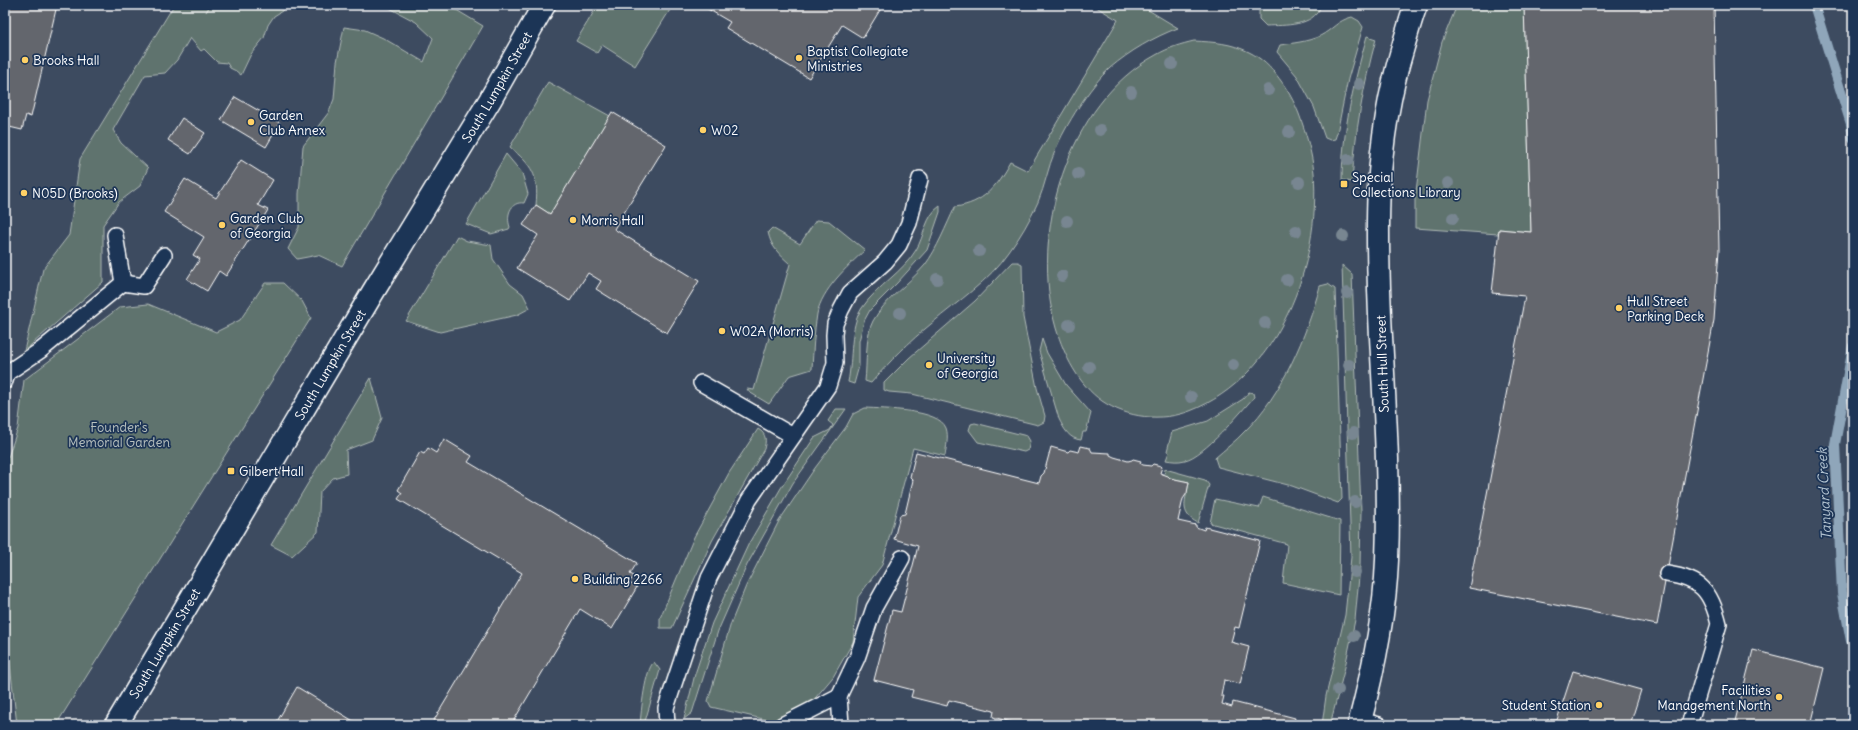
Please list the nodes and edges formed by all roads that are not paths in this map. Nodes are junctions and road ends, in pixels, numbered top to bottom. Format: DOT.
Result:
graph roads {
  1 [pos="544,5"];
  2 [pos="1416,5"];
  3 [pos="920,179"];
  4 [pos="115,235"];
  5 [pos="164,255"];
  6 [pos="123,283"];
  7 [pos="6,377"];
  8 [pos="701,383"];
  9 [pos="793,436"];
  10 [pos="902,558"];
  11 [pos="1667,574"];
  12 [pos="839,696"];
  13 [pos="1366,723"];
  14 [pos="116,725"];
  15 [pos="667,725"];
  16 [pos="782,725"];
  17 [pos="841,725"];
  18 [pos="1689,725"];
  1 -- 14 [label="main road, South Lumpkin Street"];
  2 -- 13 [label="main road, South Hull Street"];
  3 -- 9 [label="lane"];
  4 -- 6 [label="lane"];
  5 -- 6 [label="lane"];
  6 -- 7 [label="lane"];
  8 -- 9 [label="lane"];
  9 -- 15 [label="lane"];
  10 -- 12 [label="lane"];
  11 -- 18 [label="lane"];
  12 -- 16 [label="lane"];
  12 -- 17 [label="lane"];
}
